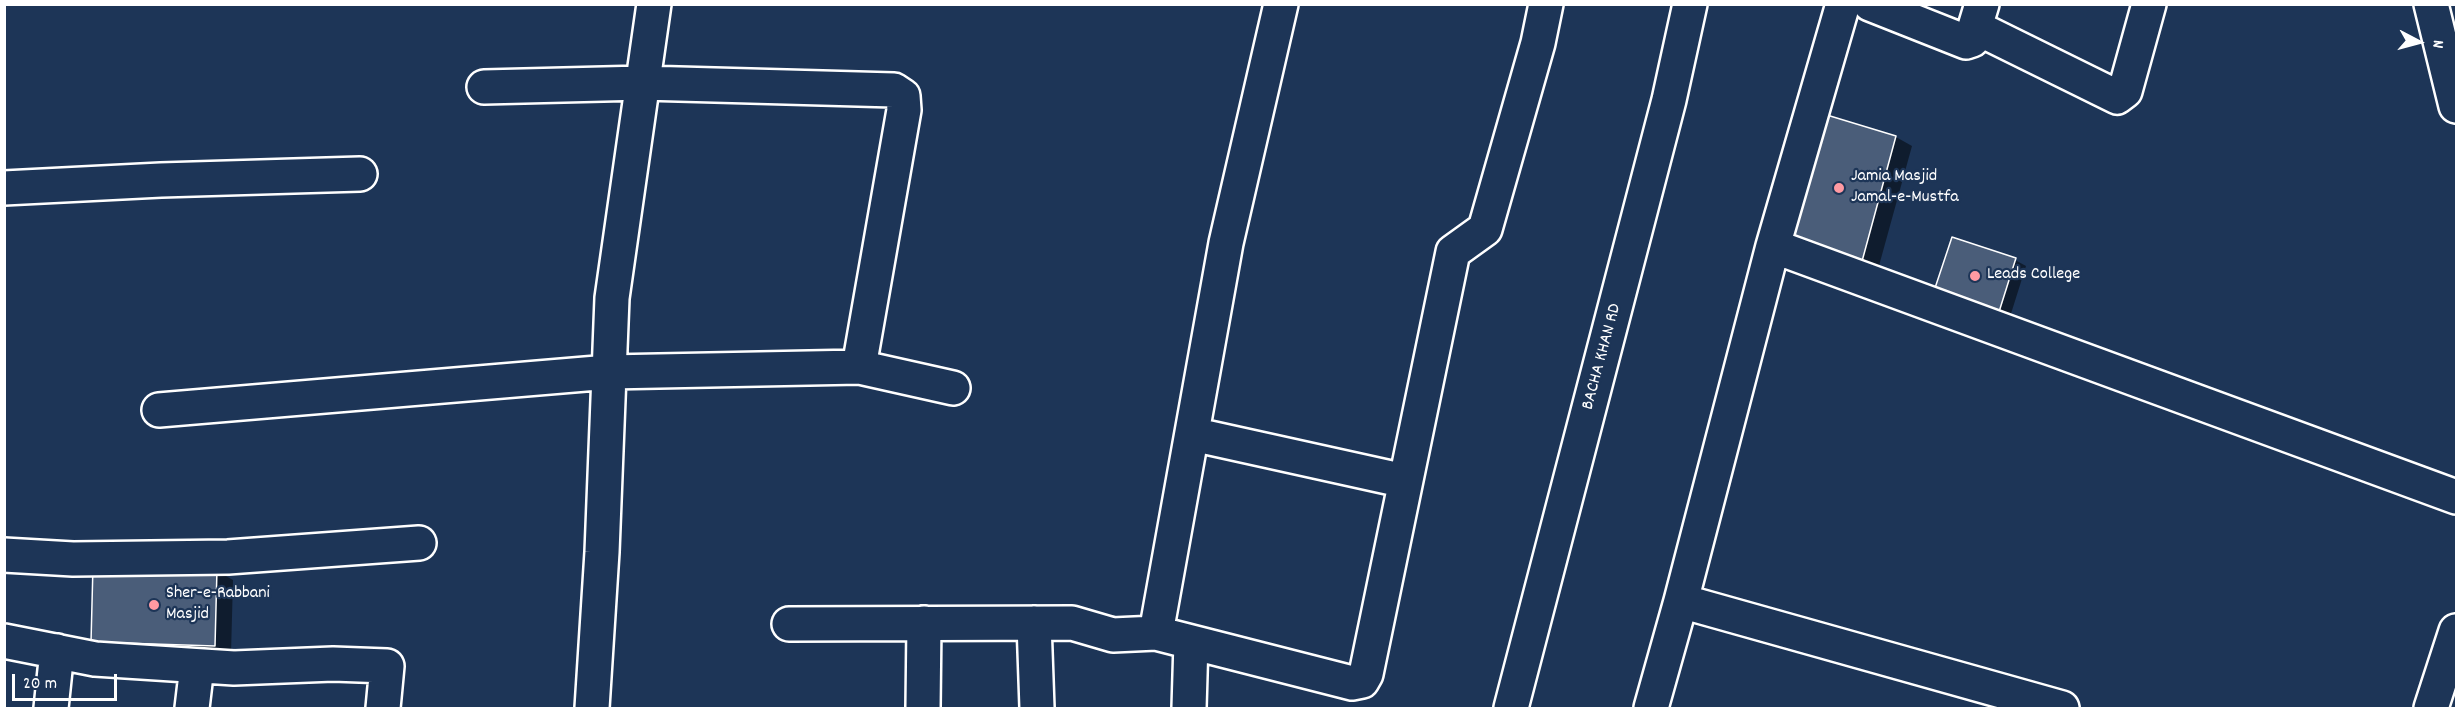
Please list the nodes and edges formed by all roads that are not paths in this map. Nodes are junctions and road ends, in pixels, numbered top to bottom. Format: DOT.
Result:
graph roads {
  1 [pos="654,4"];
  2 [pos="1281,4"];
  3 [pos="1546,4"];
  4 [pos="1690,4"];
  5 [pos="1843,4"];
  6 [pos="1870,4"];
  7 [pos="2150,4"];
  8 [pos="2431,4"];
  9 [pos="1979,16"];
  10 [pos="643,83"];
  11 [pos="484,87"];
  12 [pos="2457,106"];
  13 [pos="360,174"];
  14 [pos="4,188"];
  15 [pos="1773,246"];
  16 [pos="860,367"];
  17 [pos="609,372"];
  18 [pos="953,388"];
  19 [pos="159,410"];
  20 [pos="1192,434"];
  21 [pos="1405,481"];
  22 [pos="2457,497"];
  23 [pos="419,543"];
  24 [pos="4,555"];
  25 [pos="1681,601"];
  26 [pos="924,623"];
  27 [pos="1034,623"];
  28 [pos="789,624"];
  29 [pos="2457,631"];
  30 [pos="1156,633"];
  31 [pos="4,641"];
  32 [pos="1191,642"];
  33 [pos="57,651"];
  34 [pos="197,666"];
  35 [pos="51,708"];
  36 [pos="192,708"];
  37 [pos="382,708"];
  38 [pos="592,708"];
  39 [pos="923,708"];
  40 [pos="1037,708"];
  41 [pos="1190,708"];
  42 [pos="1511,708"];
  43 [pos="1651,708"];
  44 [pos="2062,708"];
  45 [pos="2431,708"];
  1 -- 10 [label="street"];
  2 -- 20 [label="street"];
  3 -- 21 [label="street"];
  4 -- 42 [label="street, BACHA KHAN RD"];
  5 -- 15 [label="street"];
  6 -- 9 [label="street"];
  7 -- 9 [label="street"];
  8 -- 12 [label="street"];
  10 -- 11 [label="street"];
  10 -- 16 [label="street"];
  10 -- 17 [label="street"];
  13 -- 14 [label="street"];
  15 -- 22 [label="street"];
  15 -- 25 [label="street"];
  16 -- 17 [label="street"];
  16 -- 18 [label="street"];
  17 -- 19 [label="street"];
  17 -- 38 [label="street"];
  20 -- 21 [label="street"];
  20 -- 30 [label="street"];
  21 -- 32 [label="street"];
  23 -- 24 [label="street"];
  25 -- 43 [label="street"];
  25 -- 44 [label="street"];
  26 -- 27 [label="street"];
  26 -- 28 [label="street"];
  26 -- 39 [label="street"];
  27 -- 30 [label="street"];
  27 -- 40 [label="street"];
  29 -- 45 [label="street"];
  30 -- 32 [label="street"];
  31 -- 33 [label="street"];
  32 -- 41 [label="street"];
  33 -- 34 [label="street"];
  33 -- 35 [label="street"];
  34 -- 36 [label="street"];
  34 -- 37 [label="street"];
}
